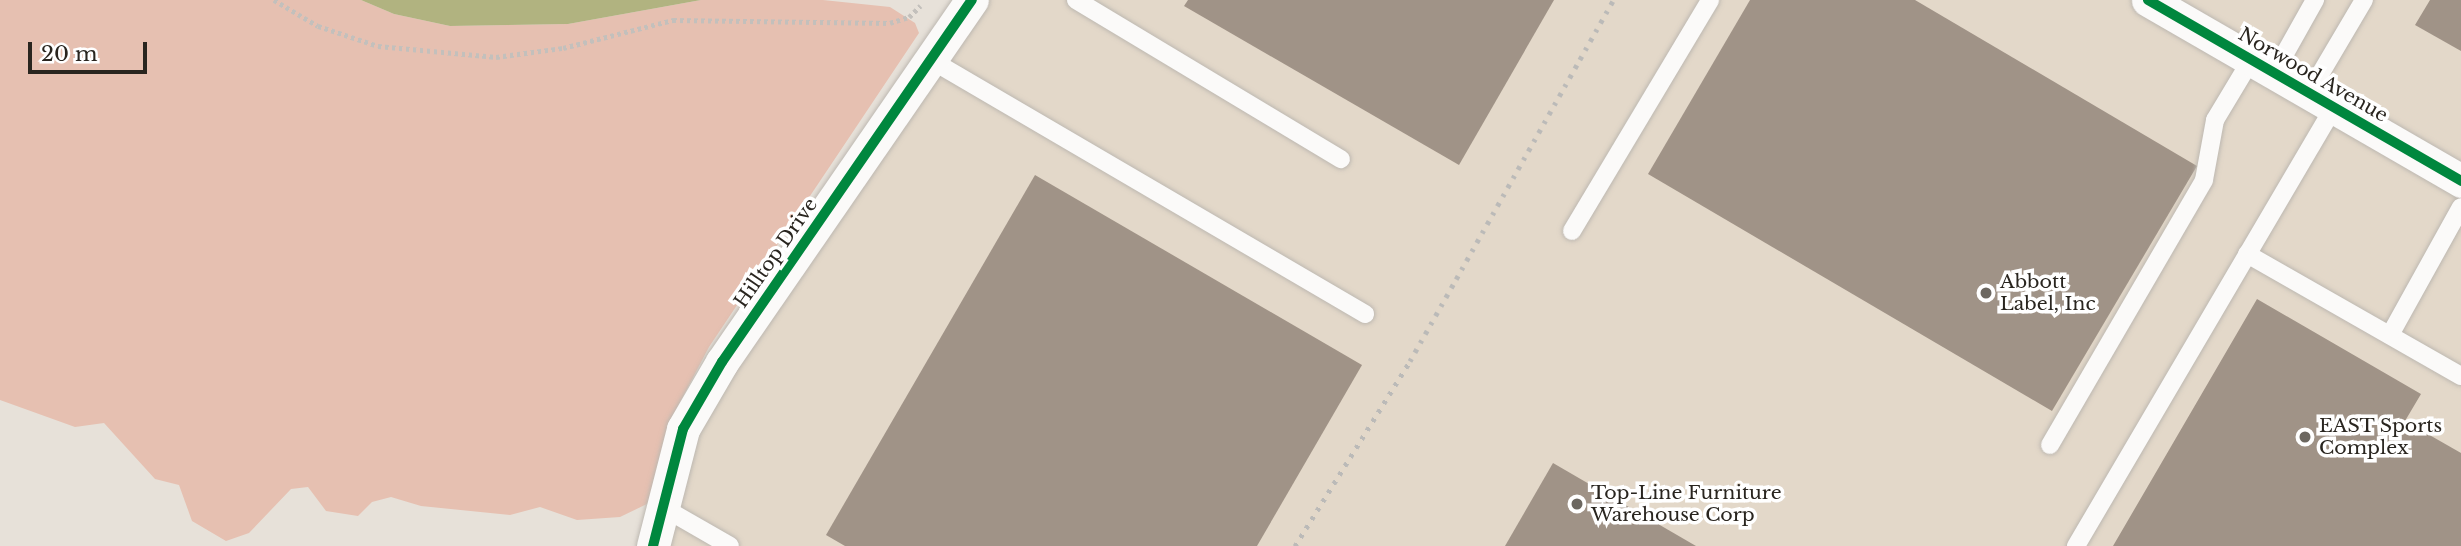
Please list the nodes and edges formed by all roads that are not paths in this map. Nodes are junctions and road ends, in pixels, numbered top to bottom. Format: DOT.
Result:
graph roads {
  1 [pos="972,0"];
  2 [pos="1076,0"];
  3 [pos="1710,0"];
  4 [pos="2148,0"];
  5 [pos="2315,0"];
  6 [pos="2364,0"];
  7 [pos="930,60"];
  8 [pos="2262,66"];
  9 [pos="2321,100"];
  10 [pos="1341,159"];
  11 [pos="2461,181"];
  12 [pos="2461,207"];
  13 [pos="1572,231"];
  14 [pos="2247,254"];
  15 [pos="1365,314"];
  16 [pos="2390,335"];
  17 [pos="2461,376"];
  18 [pos="2050,445"];
  19 [pos="664,508"];
  20 [pos="653,546"];
  21 [pos="730,546"];
  22 [pos="2076,546"];
  1 -- 7 [label="street, Hilltop Drive"];
  2 -- 10 [label="lane"];
  3 -- 13 [label="lane"];
  4 -- 8 [label="street, Norwood Avenue"];
  5 -- 8 [label="lane"];
  6 -- 9 [label="lane"];
  7 -- 15 [label="lane"];
  7 -- 19 [label="street, Hilltop Drive"];
  8 -- 9 [label="street, Norwood Avenue"];
  8 -- 18 [label="lane"];
  9 -- 11 [label="street, Norwood Avenue"];
  9 -- 14 [label="lane"];
  12 -- 16 [label="lane"];
  14 -- 16 [label="lane"];
  14 -- 22 [label="lane"];
  16 -- 17 [label="lane"];
  19 -- 20 [label="street, Hilltop Drive"];
  19 -- 21 [label="lane"];
}
